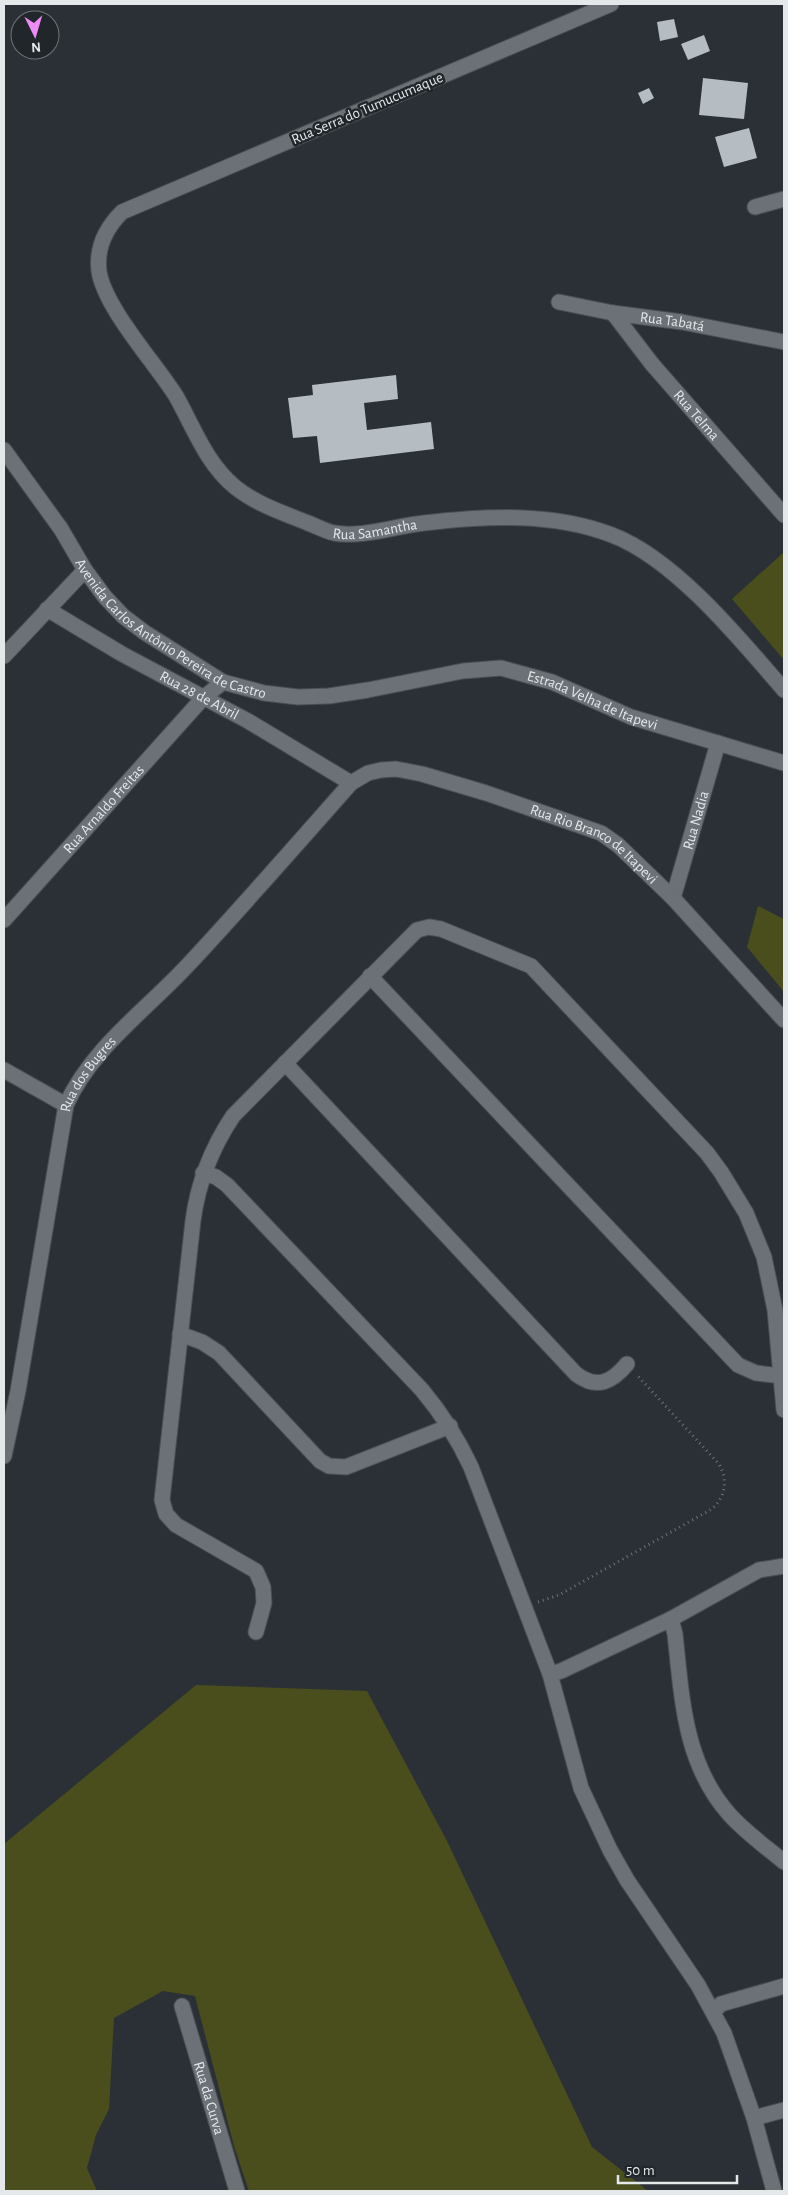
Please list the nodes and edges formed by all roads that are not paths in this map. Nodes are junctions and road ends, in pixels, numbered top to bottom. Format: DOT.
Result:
graph roads {
  1 [pos="612,4"];
  2 [pos="784,199"];
  3 [pos="755,207"];
  4 [pos="122,212"];
  5 [pos="559,302"];
  6 [pos="613,313"];
  7 [pos="784,342"];
  8 [pos="4,450"];
  9 [pos="784,514"];
  10 [pos="85,570"];
  11 [pos="47,609"];
  12 [pos="4,656"];
  13 [pos="223,682"];
  14 [pos="397,683"];
  15 [pos="784,690"];
  16 [pos="203,698"];
  17 [pos="718,743"];
  18 [pos="784,763"];
  19 [pos="351,783"];
  20 [pos="673,898"];
  21 [pos="4,920"];
  22 [pos="370,976"];
  23 [pos="784,1020"];
  24 [pos="285,1063"];
  25 [pos="4,1070"];
  26 [pos="66,1105"];
  27 [pos="203,1173"];
  28 [pos="180,1334"];
  29 [pos="627,1364"];
  30 [pos="782,1376"];
  31 [pos="784,1410"];
  32 [pos="450,1426"];
  33 [pos="4,1456"];
  34 [pos="784,1566"];
  35 [pos="671,1619"];
  36 [pos="256,1632"];
  37 [pos="550,1674"];
  38 [pos="784,1862"];
  39 [pos="784,1986"];
  40 [pos="182,2006"];
  41 [pos="714,2012"];
  42 [pos="784,2110"];
  43 [pos="754,2118"];
  44 [pos="237,2191"];
  45 [pos="774,2191"];
  1 -- 4 [label="street, Rua Serra do Tumucumaque"];
  2 -- 3 [label="street"];
  4 -- 15 [label="street, Rua Samantha"];
  5 -- 6 [label="street, Rua Tabatá"];
  6 -- 7 [label="street, Rua Tabatá"];
  6 -- 9 [label="street, Rua Telma"];
  8 -- 10 [label="street, Avenida Carlos Antônio Pereira de Castro"];
  10 -- 11 [label="street"];
  10 -- 13 [label="street, Avenida Carlos Antônio Pereira de Castro"];
  11 -- 12 [label="street"];
  11 -- 16 [label="street, Rua 28 de Abril"];
  13 -- 14 [label="street, Avenida Carlos Antônio Pereira de Castro"];
  13 -- 16 [label="street, Rua Arnaldo Freitas"];
  14 -- 17 [label="street, Estrada Velha de Itapevi"];
  16 -- 19 [label="street, Rua 28 de Abril"];
  16 -- 21 [label="street, Rua Arnaldo Freitas"];
  17 -- 18 [label="street, Estrada Velha de Itapevi"];
  17 -- 20 [label="street, Rua Nadia"];
  19 -- 20 [label="street, Rua Rio Branco de Itapevi"];
  19 -- 26 [label="street, Rua dos Bugres"];
  20 -- 23 [label="street, Rua Rio Branco de Itapevi"];
  22 -- 24 [label="street"];
  22 -- 30 [label="street"];
  22 -- 30 [label="street"];
  24 -- 27 [label="street"];
  24 -- 29 [label="street"];
  25 -- 26 [label="street"];
  26 -- 33 [label="street, Rua dos Bugres"];
  27 -- 28 [label="street"];
  27 -- 32 [label="street"];
  28 -- 32 [label="street"];
  28 -- 36 [label="street"];
  30 -- 31 [label="street"];
  32 -- 37 [label="street"];
  34 -- 35 [label="street"];
  35 -- 37 [label="street"];
  35 -- 38 [label="street"];
  37 -- 41 [label="street"];
  39 -- 41 [label="street"];
  40 -- 44 [label="street, Rua da Curva"];
  41 -- 43 [label="street"];
  42 -- 43 [label="street"];
  43 -- 45 [label="street"];
}
